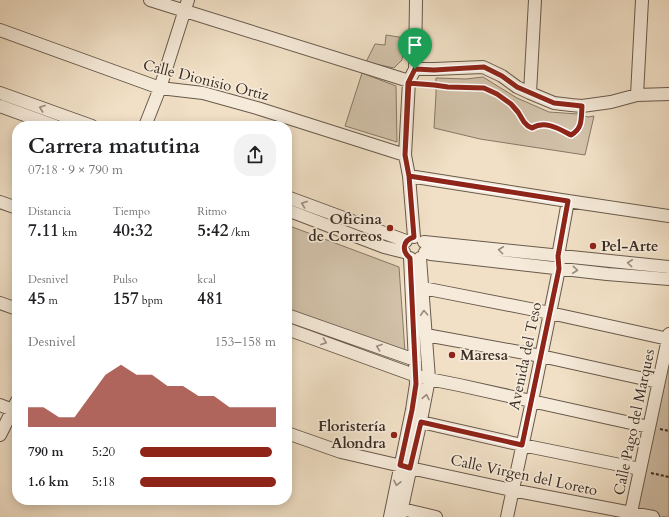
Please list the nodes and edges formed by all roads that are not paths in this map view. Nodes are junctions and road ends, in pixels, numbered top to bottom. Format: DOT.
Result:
graph roads {
  1 [pos="150,0"];
  2 [pos="416,0"];
  3 [pos="535,0"];
  4 [pos="642,0"];
  5 [pos="186,6"];
  6 [pos="0,30"];
  7 [pos="415,69"];
  8 [pos="409,82"];
  9 [pos="160,88"];
  10 [pos="0,93"];
  11 [pos="530,93"];
  12 [pos="669,94"];
  13 [pos="637,95"];
  14 [pos="0,106"];
  15 [pos="41,121"];
  16 [pos="78,121"];
  17 [pos="147,121"];
  18 [pos="405,155"];
  19 [pos="409,176"];
  20 [pos="292,199"];
  21 [pos="568,201"];
  22 [pos="0,202"];
  23 [pos="12,206"];
  24 [pos="292,212"];
  25 [pos="669,216"];
  26 [pos="415,249"];
  27 [pos="558,256"];
  28 [pos="669,267"];
  29 [pos="559,269"];
  30 [pos="669,279"];
  31 [pos="417,288"];
  32 [pos="0,303"];
  33 [pos="12,307"];
  34 [pos="550,314"];
  35 [pos="292,317"];
  36 [pos="292,331"];
  37 [pos="426,335"];
  38 [pos="668,336"];
  39 [pos="541,356"];
  40 [pos="415,360"];
  41 [pos="416,376"];
  42 [pos="428,380"];
  43 [pos="658,382"];
  44 [pos="532,401"];
  45 [pos="0,405"];
  46 [pos="12,405"];
  47 [pos="12,411"];
  48 [pos="421,422"];
  49 [pos="649,427"];
  50 [pos="0,435"];
  51 [pos="292,435"];
  52 [pos="522,445"];
  53 [pos="405,466"];
  54 [pos="640,470"];
  55 [pos="512,490"];
  56 [pos="401,513"];
  57 [pos="630,515"];
  58 [pos="390,517"];
  59 [pos="436,517"];
  60 [pos="507,517"];
  61 [pos="653,517"];
  1 -- 5 [label="street"];
  2 -- 7 [label="street"];
  3 -- 11 [label="street"];
  4 -- 13 [label="street"];
  5 -- 8 [label="street"];
  5 -- 9 [label="street"];
  6 -- 9 [label="street, Calle Dionisio Ortiz"];
  7 -- 8 [label="street"];
  7 -- 11 [label="street"];
  8 -- 18 [label="street"];
  9 -- 17 [label="street"];
  9 -- 18 [label="street, Calle Dionisio Ortiz"];
  16 -- 10 [label="street, one-way"];
  11 -- 13 [label="street"];
  12 -- 13 [label="street"];
  14 -- 15 [label="street"];
  18 -- 19 [label="street"];
  19 -- 21 [label="street"];
  19 -- 26 [label="street"];
  26 -- 20 [label="street, one-way"];
  21 -- 25 [label="street"];
  21 -- 27 [label="street, Avenida del Teso"];
  22 -- 23 [label="street"];
  24 -- 26 [label="street"];
  27 -- 26 [label="street, one-way"];
  26 -- 29 [label="street"];
  26 -- 31 [label="street"];
  28 -- 27 [label="street, one-way"];
  27 -- 29 [label="street, Avenida del Teso"];
  29 -- 30 [label="street, one-way"];
  29 -- 34 [label="street, Avenida del Teso"];
  31 -- 34 [label="street"];
  37 -- 31 [label="street, one-way"];
  31 -- 40 [label="street"];
  32 -- 33 [label="street"];
  34 -- 38 [label="street"];
  34 -- 39 [label="street, Avenida del Teso"];
  40 -- 35 [label="street, one-way"];
  36 -- 41 [label="street, one-way"];
  37 -- 39 [label="street"];
  37 -- 42 [label="street"];
  38 -- 43 [label="street, Calle Pago del Marques"];
  39 -- 43 [label="street"];
  39 -- 44 [label="street, Avenida del Teso"];
  40 -- 41 [label="street"];
  41 -- 42 [label="street"];
  41 -- 53 [label="street"];
  42 -- 44 [label="street"];
  48 -- 42 [label="street, one-way"];
  43 -- 49 [label="street, Calle Pago del Marques"];
  44 -- 49 [label="street"];
  44 -- 52 [label="street, Avenida del Teso"];
  45 -- 46 [label="street"];
  47 -- 50 [label="street"];
  48 -- 52 [label="street"];
  48 -- 53 [label="street"];
  49 -- 54 [label="street, Calle Pago del Marques"];
  51 -- 53 [label="street, Calle Virgen del Loreto"];
  52 -- 54 [label="street"];
  52 -- 55 [label="street, Avenida del Teso"];
  53 -- 55 [label="street, Calle Virgen del Loreto"];
  53 -- 56 [label="street"];
  53 -- 58 [label="street, one-way"];
  54 -- 57 [label="street, Calle Pago del Marques"];
  55 -- 57 [label="street, Calle Virgen del Loreto"];
  55 -- 60 [label="street, Avenida del Teso"];
  56 -- 59 [label="street"];
  57 -- 61 [label="street, Calle Virgen del Loreto"];
}
